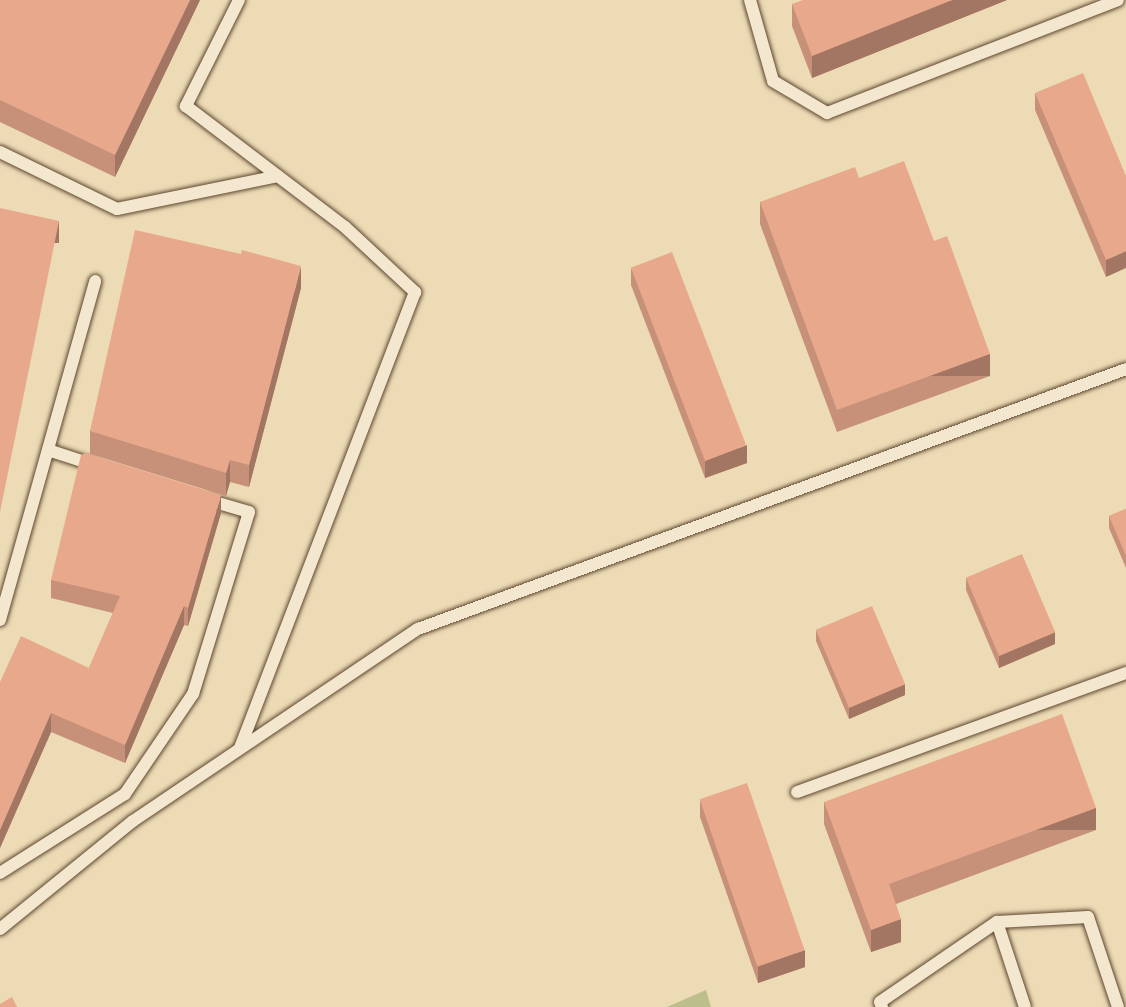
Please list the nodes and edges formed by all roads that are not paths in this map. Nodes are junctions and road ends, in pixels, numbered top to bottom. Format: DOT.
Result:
graph roads {
  1 [pos="239,0"];
  2 [pos="750,0"];
  3 [pos="1114,1"];
  4 [pos="0,152"];
  5 [pos="278,176"];
  6 [pos="95,281"];
  7 [pos="1126,369"];
  8 [pos="48,450"];
  9 [pos="105,468"];
  10 [pos="192,495"];
  11 [pos="0,620"];
  12 [pos="1126,673"];
  13 [pos="240,749"];
  14 [pos="797,792"];
  15 [pos="0,873"];
  16 [pos="997,922"];
  17 [pos="0,929"];
  18 [pos="882,1007"];
  19 [pos="1025,1007"];
  20 [pos="1118,1007"];
  1 -- 5 [label="lane"];
  2 -- 3 [label="lane"];
  4 -- 5 [label="lane"];
  5 -- 13 [label="lane"];
  6 -- 8 [label="lane"];
  7 -- 13 [label="lane"];
  8 -- 9 [label="lane"];
  8 -- 11 [label="lane"];
  10 -- 15 [label="lane"];
  12 -- 14 [label="lane"];
  13 -- 17 [label="lane"];
  16 -- 18 [label="lane"];
  16 -- 19 [label="lane"];
  16 -- 20 [label="lane"];
}
